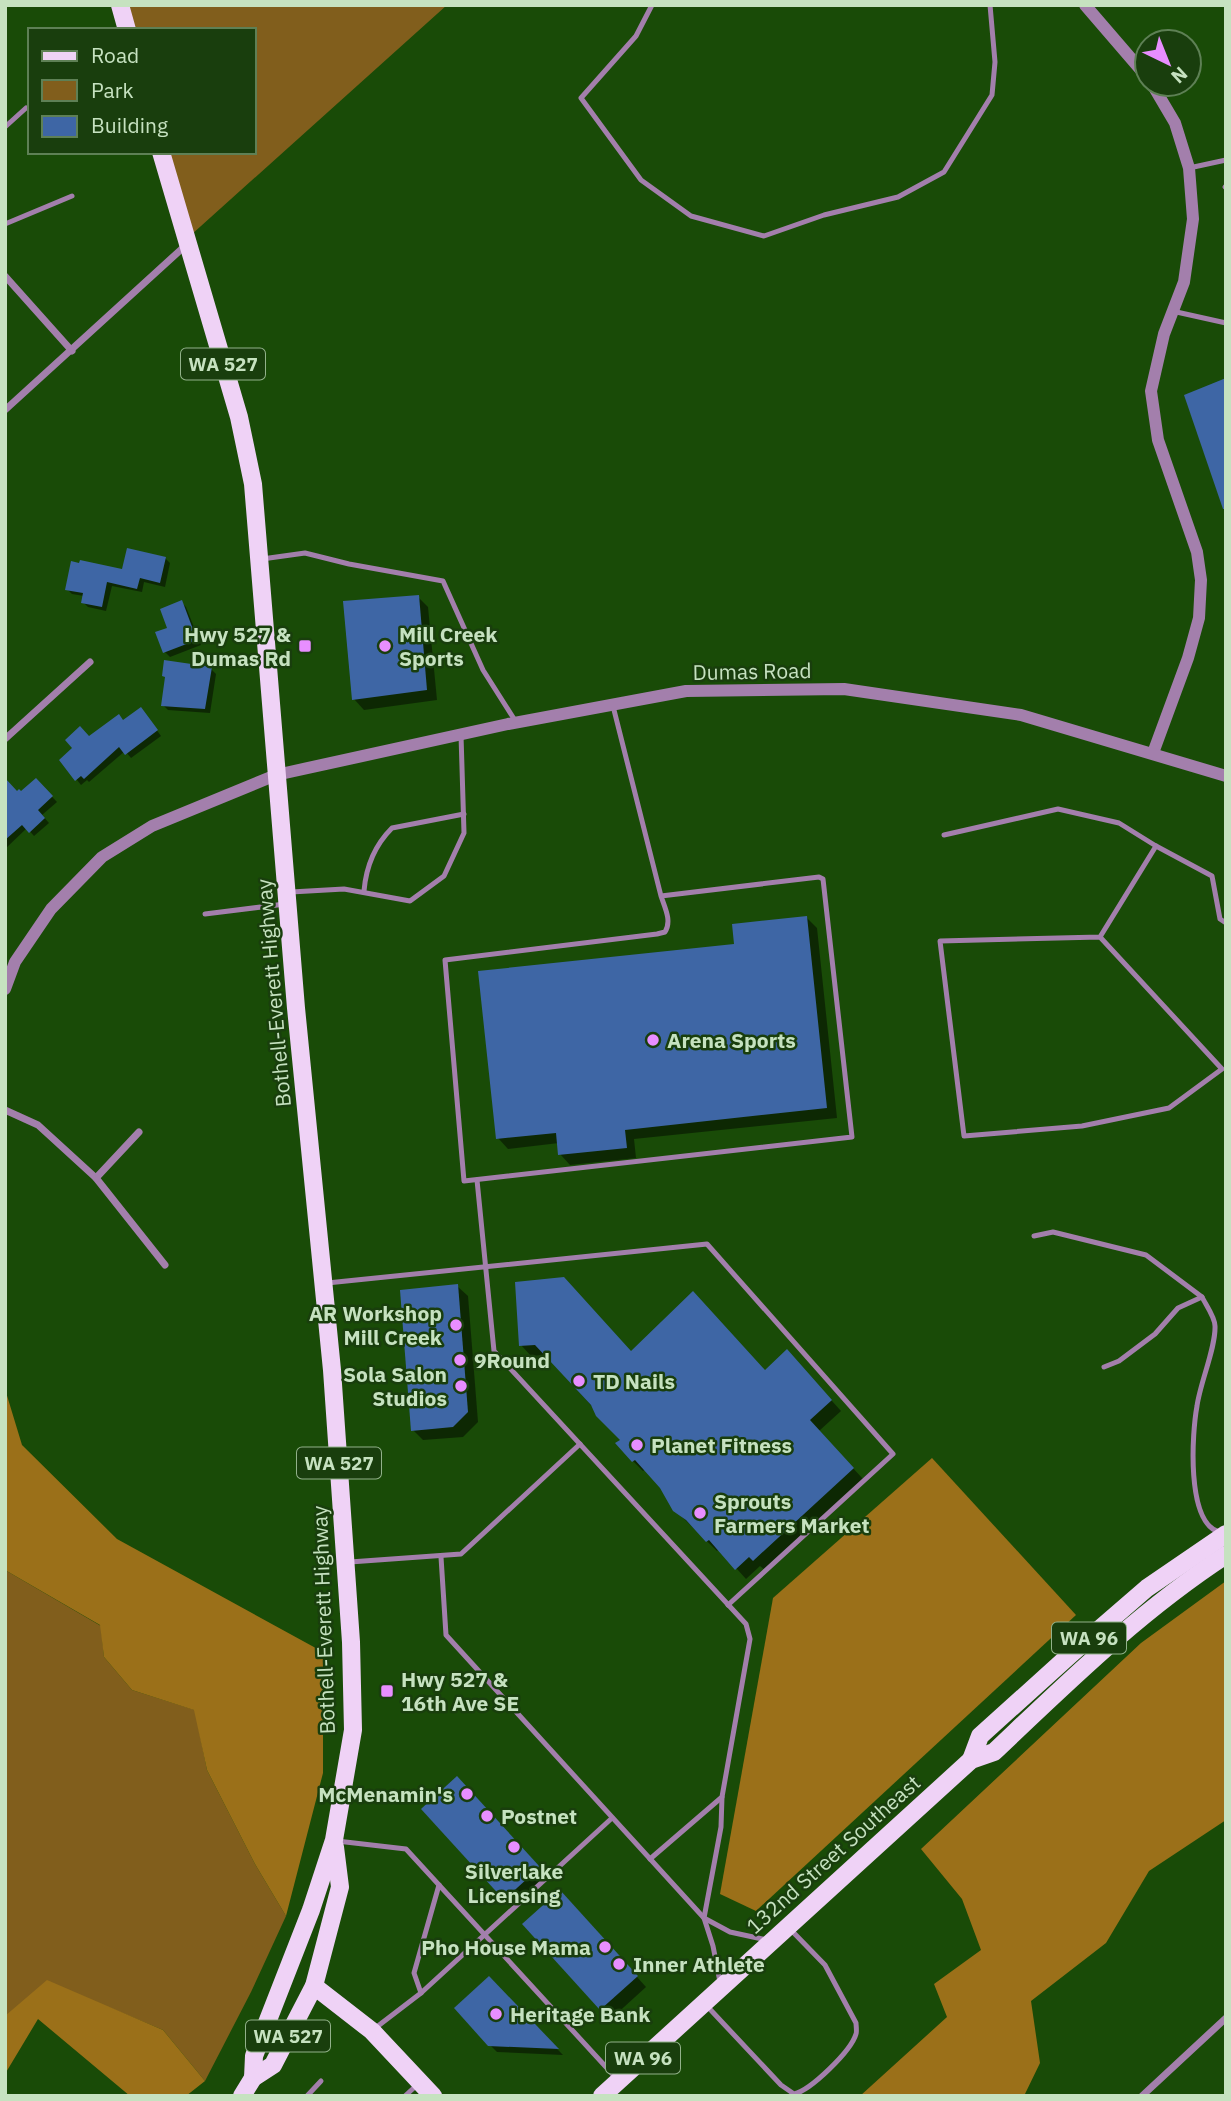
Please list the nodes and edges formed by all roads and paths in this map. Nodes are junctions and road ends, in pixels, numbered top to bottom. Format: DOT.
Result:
graph roads {
  1 [pos="120,5"];
  2 [pos="652,5"];
  3 [pos="990,5"];
  4 [pos="1085,5"];
  5 [pos="126,28"];
  6 [pos="1133,61"];
  7 [pos="1160,98"];
  8 [pos="26,108"];
  9 [pos="5,127"];
  10 [pos="162,154"];
  11 [pos="1226,160"];
  12 [pos="1189,169"];
  13 [pos="72,197"];
  14 [pos="5,224"];
  15 [pos="187,244"];
  16 [pos="5,276"];
  17 [pos="1172,311"];
  18 [pos="1226,323"];
  19 [pos="72,351"];
  20 [pos="5,410"];
  21 [pos="259,559"];
  22 [pos="90,662"];
  23 [pos="613,705"];
  24 [pos="516,723"];
  25 [pos="461,735"];
  26 [pos="5,739"];
  27 [pos="1153,754"];
  28 [pos="276,775"];
  29 [pos="1226,776"];
  30 [pos="464,814"];
  31 [pos="944,835"];
  32 [pos="1156,846"];
  33 [pos="364,891"];
  34 [pos="661,896"];
  35 [pos="288,898"];
  36 [pos="205,914"];
  37 [pos="1226,923"];
  38 [pos="1100,937"];
  39 [pos="5,989"];
  40 [pos="5,1110"];
  41 [pos="139,1132"];
  42 [pos="96,1178"];
  43 [pos="477,1180"];
  44 [pos="1034,1236"];
  45 [pos="164,1265"];
  46 [pos="486,1268"];
  47 [pos="322,1284"];
  48 [pos="1202,1297"];
  49 [pos="1104,1367"];
  50 [pos="580,1444"];
  51 [pos="1225,1534"];
  52 [pos="1226,1555"];
  53 [pos="441,1557"];
  54 [pos="346,1563"];
  55 [pos="728,1605"];
  56 [pos="971,1760"];
  57 [pos="722,1797"];
  58 [pos="612,1818"];
  59 [pos="334,1840"];
  60 [pos="650,1858"];
  61 [pos="439,1885"];
  62 [pos="311,1910"];
  63 [pos="704,1918"];
  64 [pos="788,1927"];
  65 [pos="486,1934"];
  66 [pos="771,1941"];
  67 [pos="314,1986"];
  68 [pos="721,1988"];
  69 [pos="421,1993"];
  70 [pos="705,2003"];
  71 [pos="1226,2018"];
  72 [pos="372,2031"];
  73 [pos="253,2078"];
  74 [pos="618,2080"];
  75 [pos="321,2081"];
  76 [pos="421,2082"];
  77 [pos="242,2096"];
  78 [pos="307,2096"];
  79 [pos="405,2096"];
  80 [pos="433,2096"];
  81 [pos="602,2096"];
  82 [pos="1142,2096"];
  1 -- 5 [label="main road"];
  2 -- 3 [label="lane"];
  4 -- 6 [label="street"];
  7 -- 12 [label="street"];
  8 -- 9 [label="lane"];
  10 -- 15 [label="main road, Bothell-Everett Highway / WA 527"];
  11 -- 12 [label="lane"];
  12 -- 17 [label="street"];
  13 -- 14 [label="lane"];
  15 -- 19 [label="street"];
  15 -- 21 [label="main road, Bothell-Everett Highway / WA 527"];
  16 -- 19 [label="street"];
  17 -- 18 [label="lane"];
  17 -- 27 [label="street"];
  19 -- 20 [label="street"];
  21 -- 24 [label="lane"];
  21 -- 28 [label="main road, Bothell-Everett Highway / WA 527"];
  22 -- 26 [label="street"];
  23 -- 24 [label="street, Dumas Road"];
  23 -- 27 [label="street, Dumas Road"];
  23 -- 34 [label="lane"];
  24 -- 25 [label="street, Dumas Road"];
  25 -- 28 [label="street, Dumas Road"];
  25 -- 30 [label="lane"];
  27 -- 29 [label="street, Dumas Road"];
  28 -- 35 [label="main road, Bothell-Everett Highway / WA 527"];
  28 -- 39 [label="street, Dumas Road"];
  30 -- 33 [label="lane"];
  30 -- 33 [label="lane"];
  31 -- 32 [label="lane"];
  32 -- 37 [label="lane"];
  32 -- 38 [label="lane"];
  33 -- 35 [label="lane"];
  34 -- 43 [label="lane"];
  34 -- 43 [label="lane"];
  35 -- 36 [label="lane"];
  35 -- 47 [label="main road, Bothell-Everett Highway / WA 527"];
  38 -- 38 [label="lane"];
  40 -- 42 [label="street"];
  41 -- 42 [label="street"];
  42 -- 45 [label="street"];
  43 -- 46 [label="lane"];
  44 -- 48 [label="lane"];
  46 -- 47 [label="lane"];
  46 -- 50 [label="lane"];
  46 -- 55 [label="lane"];
  47 -- 54 [label="main road, Bothell-Everett Highway / WA 527"];
  48 -- 49 [label="lane"];
  48 -- 51 [label="lane"];
  50 -- 53 [label="lane"];
  50 -- 55 [label="lane"];
  51 -- 56 [label="main road, 132nd Street Southeast / WA 96"];
  52 -- 56 [label="main road, 132nd Street Southeast / WA 96"];
  53 -- 54 [label="lane"];
  53 -- 58 [label="lane"];
  54 -- 59 [label="main road, Bothell-Everett Highway / WA 527"];
  55 -- 57 [label="lane"];
  56 -- 64 [label="main road, 132nd Street Southeast / WA 96"];
  57 -- 60 [label="lane"];
  57 -- 63 [label="lane"];
  58 -- 60 [label="lane"];
  58 -- 65 [label="lane"];
  59 -- 61 [label="lane"];
  59 -- 62 [label="main road, Bothell-Everett Highway / WA 527"];
  59 -- 67 [label="main road, Bothell-Everett Highway / WA 527"];
  60 -- 63 [label="lane"];
  61 -- 65 [label="lane"];
  61 -- 69 [label="lane"];
  62 -- 67 [label="main road"];
  62 -- 73 [label="main road, Bothell-Everett Highway / WA 527"];
  63 -- 66 [label="lane"];
  63 -- 68 [label="lane"];
  64 -- 66 [label="main road, 132nd Street Southeast / WA 96"];
  64 -- 70 [label="lane"];
  65 -- 69 [label="lane"];
  65 -- 74 [label="lane"];
  66 -- 68 [label="main road, 132nd Street Southeast / WA 96"];
  67 -- 72 [label="main road"];
  67 -- 73 [label="main road, Bothell-Everett Highway / WA 527"];
  68 -- 70 [label="main road, 132nd Street Southeast / WA 96"];
  69 -- 72 [label="lane"];
  70 -- 74 [label="main road, 132nd Street Southeast / WA 96"];
  71 -- 82 [label="street"];
  72 -- 76 [label="main road"];
  73 -- 77 [label="main road, Bothell-Everett Highway / WA 527"];
  74 -- 81 [label="main road, 132nd Street Southeast / WA 96"];
  75 -- 78 [label="lane"];
  76 -- 79 [label="lane"];
  76 -- 80 [label="main road"];
}
